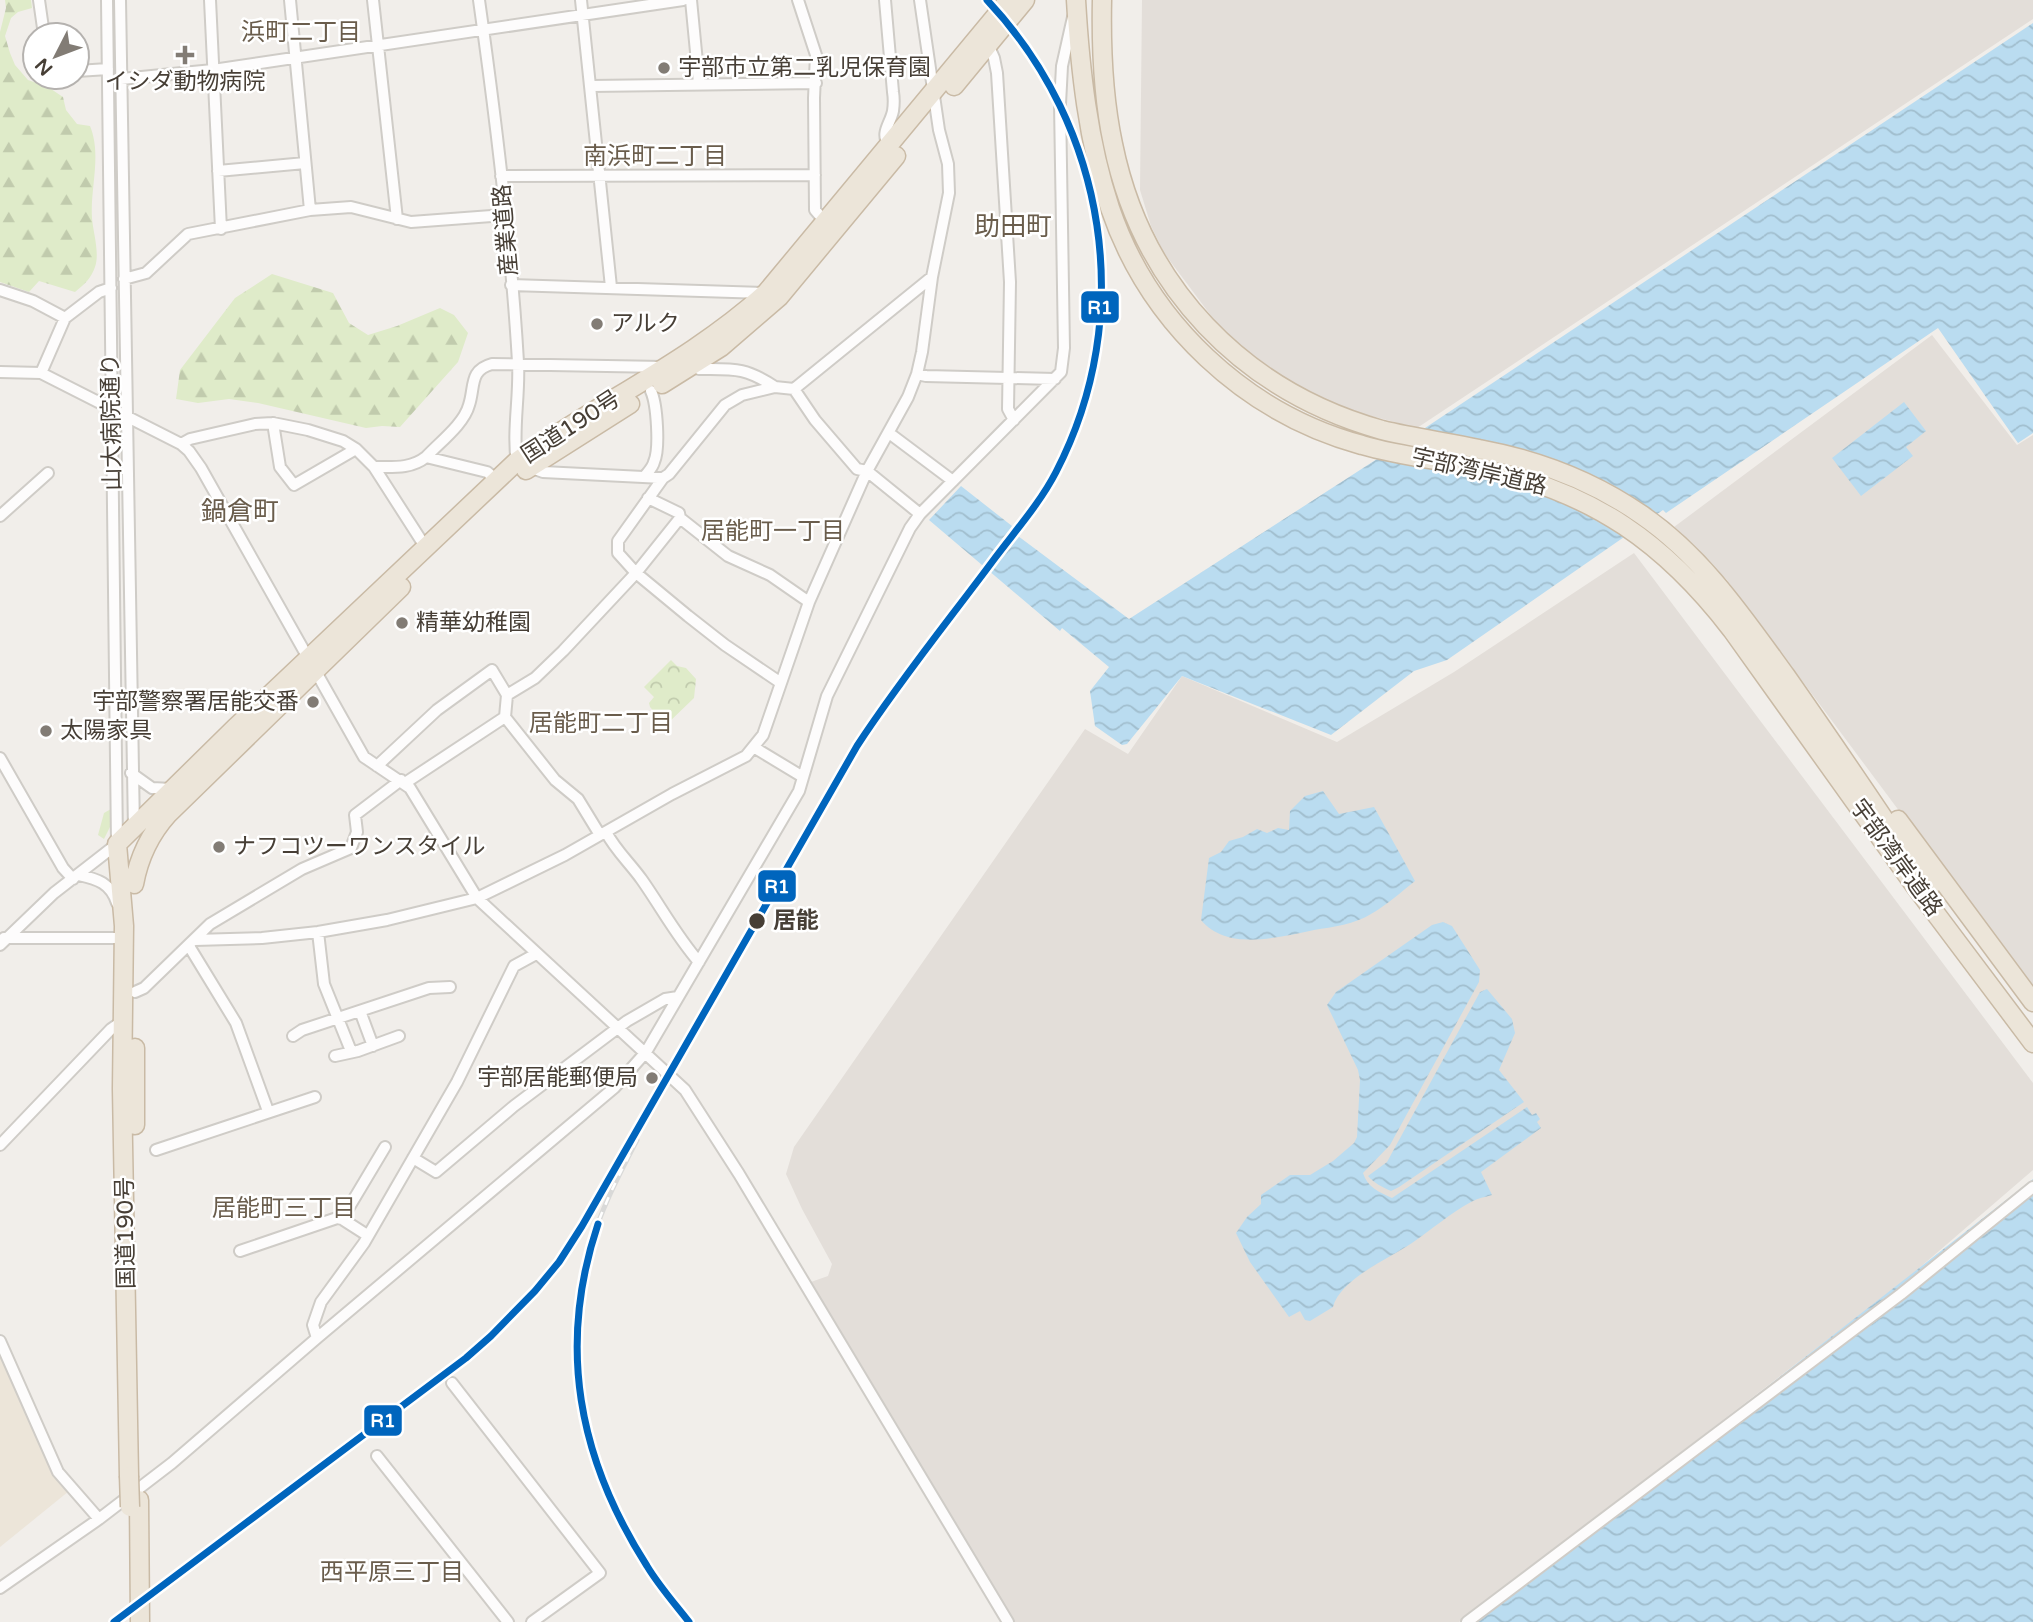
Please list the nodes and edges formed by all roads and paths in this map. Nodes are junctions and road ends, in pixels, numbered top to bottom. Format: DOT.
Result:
graph roads {
  1 [pos="38,0"];
  2 [pos="107,0"];
  3 [pos="120,0"];
  4 [pos="210,0"];
  5 [pos="290,0"];
  6 [pos="373,0"];
  7 [pos="479,0"];
  8 [pos="581,0"];
  9 [pos="684,0"];
  10 [pos="691,0"];
  11 [pos="798,0"];
  12 [pos="884,0"];
  13 [pos="920,0"];
  14 [pos="1009,0"];
  15 [pos="1025,0"];
  16 [pos="1075,0"];
  17 [pos="1102,0"];
  18 [pos="583,16"];
  19 [pos="42,21"];
  20 [pos="484,31"];
  21 [pos="984,40"];
  22 [pos="378,46"];
  23 [pos="294,58"];
  24 [pos="108,69"];
  25 [pos="91,70"];
  26 [pos="213,70"];
  27 [pos="121,79"];
  28 [pos="699,83"];
  29 [pos="816,83"];
  30 [pos="591,86"];
  31 [pos="934,100"];
  32 [pos="889,146"];
  33 [pos="305,163"];
  34 [pos="218,171"];
  35 [pos="815,175"];
  36 [pos="501,176"];
  37 [pos="599,176"];
  38 [pos="310,210"];
  39 [pos="505,215"];
  40 [pos="397,219"];
  41 [pos="830,227"];
  42 [pos="221,229"];
  43 [pos="932,277"];
  44 [pos="124,279"];
  45 [pos="511,285"];
  46 [pos="611,287"];
  47 [pos="111,288"];
  48 [pos="0,290"];
  49 [pos="766,293"];
  50 [pos="65,318"];
  51 [pos="721,346"];
  52 [pos="518,366"];
  53 [pos="681,368"];
  54 [pos="734,369"];
  55 [pos="0,372"];
  56 [pos="41,373"];
  57 [pos="917,374"];
  58 [pos="1008,379"];
  59 [pos="1055,379"];
  60 [pos="775,387"];
  61 [pos="794,389"];
  62 [pos="651,391"];
  63 [pos="111,406"];
  64 [pos="126,414"];
  65 [pos="1014,420"];
  66 [pos="273,423"];
  67 [pos="889,433"];
  68 [pos="181,444"];
  69 [pos="356,449"];
  70 [pos="426,457"];
  71 [pos="374,467"];
  72 [pos="522,468"];
  73 [pos="867,471"];
  74 [pos="48,473"];
  75 [pos="645,476"];
  76 [pos="663,478"];
  77 [pos="497,480"];
  78 [pos="953,481"];
  79 [pos="648,498"];
  80 [pos="920,514"];
  81 [pos="0,516"];
  82 [pos="680,518"];
  83 [pos="426,548"];
  84 [pos="636,573"];
  85 [pos="809,602"];
  86 [pos="312,664"];
  87 [pos="1767,664"];
  88 [pos="781,683"];
  89 [pos="507,695"];
  90 [pos="505,717"];
  91 [pos="242,741"];
  92 [pos="755,748"];
  93 [pos="0,758"];
  94 [pos="377,766"];
  95 [pos="131,773"];
  96 [pos="803,777"];
  97 [pos="403,782"];
  98 [pos="173,789"];
  99 [pos="134,831"];
  100 [pos="603,833"];
  101 [pos="117,844"];
  102 [pos="76,877"];
  103 [pos="134,884"];
  104 [pos="477,898"];
  105 [pos="124,932"];
  106 [pos="318,932"];
  107 [pos="2,940"];
  108 [pos="192,943"];
  109 [pos="536,954"];
  110 [pos="699,962"];
  111 [pos="450,986"];
  112 [pos="135,992"];
  113 [pos="678,997"];
  114 [pos="2033,1002"];
  115 [pos="359,1011"];
  116 [pos="338,1018"];
  117 [pos="124,1020"];
  118 [pos="619,1028"];
  119 [pos="292,1036"];
  120 [pos="399,1036"];
  121 [pos="2027,1038"];
  122 [pos="373,1046"];
  123 [pos="351,1051"];
  124 [pos="646,1052"];
  125 [pos="2033,1054"];
  126 [pos="335,1056"];
  127 [pos="315,1097"];
  128 [pos="268,1111"];
  129 [pos="0,1145"];
  130 [pos="385,1147"];
  131 [pos="156,1150"];
  132 [pos="412,1158"];
  133 [pos="2033,1187"];
  134 [pos="342,1219"];
  135 [pos="367,1235"];
  136 [pos="240,1251"];
  137 [pos="317,1338"];
  138 [pos="0,1341"];
  139 [pos="452,1383"];
  140 [pos="377,1456"];
  141 [pos="134,1472"];
  142 [pos="99,1519"];
  143 [pos="0,1588"];
  144 [pos="136,1611"];
  145 [pos="508,1622"];
  146 [pos="533,1622"];
  147 [pos="1008,1622"];
  148 [pos="1467,1622"];
  1 -- 19 [label="street"];
  2 -- 24 [label="street, 山大病院通り"];
  3 -- 27 [label="street, 山大病院通り"];
  4 -- 26 [label="street"];
  5 -- 23 [label="street"];
  6 -- 22 [label="street"];
  7 -- 20 [label="street, 産業道路"];
  8 -- 18 [label="street"];
  9 -- 18 [label="street"];
  10 -- 28 [label="street"];
  11 -- 29 [label="street"];
  12 -- 32 [label="street"];
  13 -- 31 [label="street"];
  14 -- 21 [label="highway, 国道190号"];
  15 -- 21 [label="highway, 国道190号"];
  16 -- 59 [label="street"];
  16 -- 87 [label="highway, 宇部湾岸道路"];
  17 -- 87 [label="highway, 宇部湾岸道路"];
  18 -- 20 [label="street"];
  18 -- 30 [label="street"];
  20 -- 22 [label="street"];
  20 -- 36 [label="street, 産業道路"];
  21 -- 31 [label="highway, 国道190号"];
  21 -- 58 [label="street"];
  22 -- 23 [label="street"];
  22 -- 40 [label="street"];
  23 -- 26 [label="street"];
  23 -- 33 [label="street"];
  24 -- 25 [label="street"];
  24 -- 47 [label="street, 山大病院通り"];
  26 -- 27 [label="street"];
  26 -- 34 [label="street"];
  27 -- 44 [label="street, 山大病院通り"];
  28 -- 29 [label="street"];
  28 -- 30 [label="street"];
  29 -- 35 [label="street"];
  30 -- 37 [label="street"];
  31 -- 32 [label="highway, 国道190号"];
  31 -- 41 [label="highway, 国道190号"];
  31 -- 43 [label="street"];
  32 -- 41 [label="highway, 国道190号"];
  33 -- 34 [label="street"];
  33 -- 38 [label="street"];
  34 -- 42 [label="street"];
  35 -- 37 [label="street"];
  35 -- 41 [label="street"];
  36 -- 37 [label="street"];
  36 -- 39 [label="street, 産業道路"];
  37 -- 46 [label="street"];
  38 -- 40 [label="street"];
  38 -- 42 [label="street"];
  39 -- 40 [label="street"];
  39 -- 45 [label="street, 産業道路"];
  41 -- 49 [label="highway, 国道190号"];
  41 -- 51 [label="highway, 国道190号"];
  42 -- 44 [label="street"];
  43 -- 57 [label="street"];
  43 -- 61 [label="street"];
  44 -- 64 [label="street, 山大病院通り"];
  45 -- 46 [label="street"];
  45 -- 52 [label="street, 産業道路"];
  46 -- 49 [label="street"];
  47 -- 50 [label="street"];
  47 -- 63 [label="street, 山大病院通り"];
  48 -- 50 [label="street"];
  49 -- 53 [label="highway, 国道190号"];
  50 -- 56 [label="street"];
  51 -- 53 [label="highway, 国道190号"];
  51 -- 54 [label="street"];
  52 -- 53 [label="street"];
  52 -- 70 [label="street"];
  52 -- 72 [label="street, 産業道路"];
  53 -- 54 [label="street"];
  53 -- 62 [label="highway, 国道190号"];
  53 -- 72 [label="highway, 国道190号"];
  54 -- 60 [label="street"];
  55 -- 56 [label="street"];
  56 -- 63 [label="street"];
  57 -- 58 [label="street"];
  57 -- 67 [label="street"];
  58 -- 59 [label="street"];
  58 -- 65 [label="street"];
  59 -- 65 [label="street"];
  60 -- 61 [label="street"];
  60 -- 76 [label="street"];
  61 -- 73 [label="street"];
  62 -- 72 [label="highway, 国道190号"];
  62 -- 75 [label="street"];
  63 -- 64 [label="street"];
  63 -- 101 [label="street, 山大病院通り"];
  64 -- 68 [label="street"];
  64 -- 95 [label="street, 山大病院通り"];
  65 -- 78 [label="street"];
  66 -- 68 [label="street"];
  66 -- 69 [label="street"];
  66 -- 69 [label="street"];
  67 -- 73 [label="street"];
  67 -- 78 [label="street"];
  68 -- 86 [label="street"];
  69 -- 71 [label="street"];
  70 -- 71 [label="street"];
  70 -- 77 [label="street"];
  71 -- 83 [label="street"];
  72 -- 75 [label="street"];
  72 -- 77 [label="highway, 国道190号"];
  72 -- 86 [label="highway, 国道190号"];
  73 -- 80 [label="street"];
  73 -- 85 [label="street"];
  74 -- 81 [label="street"];
  75 -- 76 [label="street"];
  76 -- 79 [label="street"];
  77 -- 83 [label="highway, 国道190号"];
  78 -- 80 [label="street"];
  79 -- 82 [label="street"];
  79 -- 84 [label="street"];
  80 -- 96 [label="street"];
  82 -- 84 [label="street"];
  82 -- 85 [label="street"];
  83 -- 86 [label="highway, 国道190号"];
  84 -- 88 [label="street"];
  84 -- 89 [label="street"];
  85 -- 88 [label="street"];
  86 -- 91 [label="highway, 国道190号"];
  86 -- 94 [label="street"];
  86 -- 98 [label="highway, 国道190号"];
  87 -- 114 [label="highway"];
  87 -- 121 [label="highway"];
  88 -- 92 [label="street"];
  89 -- 90 [label="street"];
  89 -- 94 [label="street"];
  90 -- 97 [label="street"];
  90 -- 100 [label="street"];
  91 -- 99 [label="highway, 国道190号"];
  91 -- 103 [label="highway, 国道190号"];
  92 -- 96 [label="street"];
  92 -- 100 [label="street"];
  93 -- 102 [label="street"];
  94 -- 97 [label="street"];
  95 -- 98 [label="street"];
  95 -- 99 [label="street, 山大病院通り"];
  96 -- 110 [label="street"];
  97 -- 104 [label="street"];
  97 -- 108 [label="street"];
  98 -- 99 [label="highway, 国道190号"];
  99 -- 101 [label="highway, 国道190号"];
  99 -- 103 [label="highway, 国道190号"];
  100 -- 104 [label="street"];
  100 -- 110 [label="street"];
  101 -- 102 [label="street"];
  101 -- 105 [label="highway, 国道190号"];
  102 -- 105 [label="street"];
  102 -- 107 [label="street"];
  103 -- 112 [label="highway, 国道190号"];
  104 -- 106 [label="street"];
  104 -- 109 [label="street"];
  105 -- 107 [label="street"];
  105 -- 117 [label="highway, 国道190号"];
  106 -- 108 [label="street"];
  106 -- 116 [label="street"];
  108 -- 112 [label="street"];
  108 -- 128 [label="street"];
  109 -- 118 [label="street"];
  109 -- 132 [label="street"];
  110 -- 113 [label="street"];
  111 -- 115 [label="street"];
  112 -- 141 [label="highway, 国道190号"];
  113 -- 118 [label="street"];
  113 -- 124 [label="street"];
  115 -- 116 [label="street"];
  115 -- 122 [label="street"];
  116 -- 119 [label="street"];
  116 -- 123 [label="street"];
  117 -- 129 [label="street"];
  117 -- 141 [label="highway, 国道190号"];
  118 -- 124 [label="street"];
  118 -- 132 [label="street"];
  120 -- 122 [label="street"];
  121 -- 125 [label="highway"];
  122 -- 123 [label="street"];
  123 -- 126 [label="street"];
  124 -- 137 [label="street"];
  124 -- 147 [label="street"];
  127 -- 128 [label="street"];
  128 -- 131 [label="street"];
  130 -- 134 [label="street"];
  132 -- 135 [label="street"];
  133 -- 148 [label="street"];
  134 -- 135 [label="street"];
  134 -- 136 [label="street"];
  135 -- 137 [label="street"];
  137 -- 142 [label="street"];
  138 -- 142 [label="street"];
  139 -- 146 [label="street"];
  140 -- 145 [label="street"];
  141 -- 144 [label="highway, 国道190号, bridge"];
  142 -- 143 [label="street"];
}
